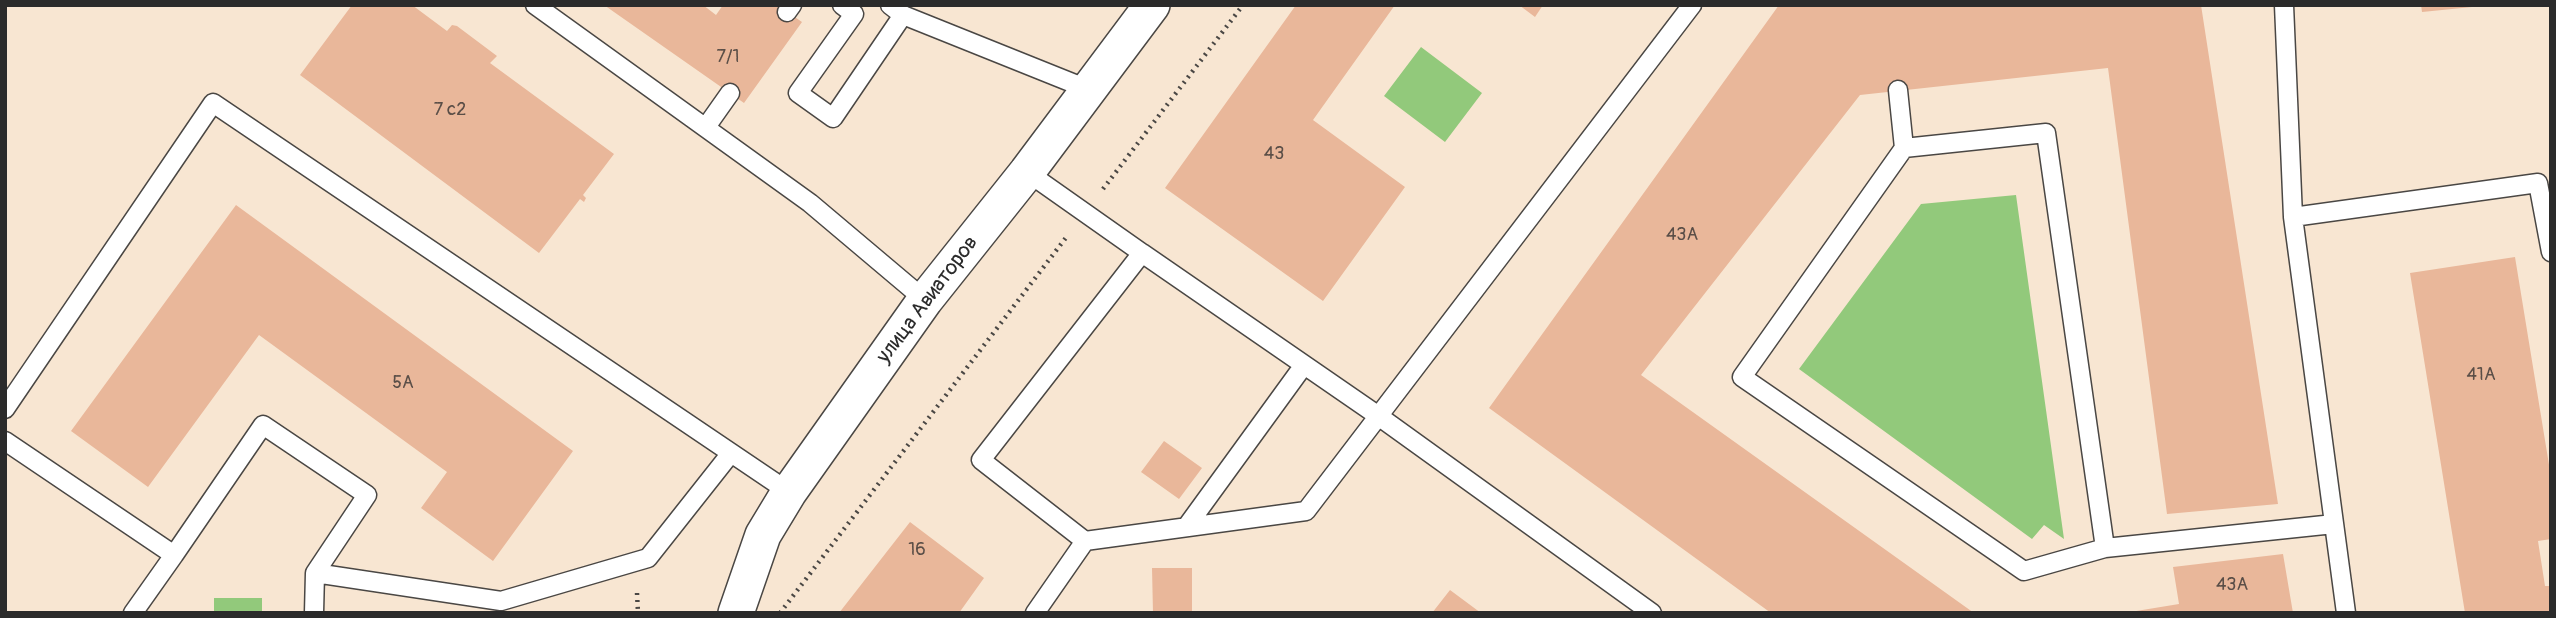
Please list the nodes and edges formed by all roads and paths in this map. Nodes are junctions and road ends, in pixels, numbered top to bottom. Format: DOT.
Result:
graph roads {
  1 [pos="535,5"];
  2 [pos="842,5"];
  3 [pos="1152,5"];
  4 [pos="1242,5"];
  5 [pos="1692,5"];
  6 [pos="2284,5"];
  7 [pos="897,10"];
  8 [pos="1090,90"];
  9 [pos="1898,90"];
  10 [pos="730,93"];
  11 [pos="706,127"];
  12 [pos="1905,148"];
  13 [pos="1027,172"];
  14 [pos="2545,187"];
  15 [pos="1086,212"];
  16 [pos="2293,217"];
  17 [pos="2551,252"];
  18 [pos="1142,253"];
  19 [pos="925,300"];
  20 [pos="1304,365"];
  21 [pos="5,409"];
  22 [pos="1377,415"];
  23 [pos="5,441"];
  24 [pos="731,453"];
  25 [pos="789,492"];
  26 [pos="2334,524"];
  27 [pos="1186,526"];
  28 [pos="1086,541"];
  29 [pos="2105,548"];
  30 [pos="174,555"];
  31 [pos="314,573"];
  32 [pos="134,613"];
  33 [pos="314,613"];
  34 [pos="736,613"];
  35 [pos="780,613"];
  36 [pos="1035,613"];
  37 [pos="1652,613"];
  38 [pos="2346,613"];
  1 -- 11 [label="lane"];
  2 -- 7 [label="lane"];
  3 -- 8 [label="street, улица Авиаторов"];
  4 -- 15 [label="path"];
  5 -- 22 [label="lane"];
  6 -- 16 [label="lane"];
  7 -- 8 [label="lane"];
  8 -- 13 [label="street, улица Авиаторов"];
  9 -- 12 [label="lane"];
  10 -- 11 [label="lane"];
  11 -- 19 [label="lane"];
  12 -- 29 [label="lane"];
  12 -- 29 [label="lane"];
  13 -- 15 [label="lane"];
  13 -- 19 [label="street, улица Авиаторов"];
  14 -- 16 [label="lane"];
  14 -- 17 [label="lane"];
  15 -- 18 [label="lane"];
  15 -- 35 [label="path"];
  16 -- 26 [label="lane"];
  18 -- 20 [label="lane"];
  18 -- 28 [label="lane"];
  19 -- 25 [label="street, улица Авиаторов"];
  20 -- 22 [label="lane"];
  20 -- 27 [label="lane"];
  21 -- 24 [label="lane"];
  22 -- 27 [label="lane"];
  22 -- 37 [label="lane"];
  23 -- 30 [label="lane"];
  24 -- 25 [label="lane"];
  24 -- 31 [label="lane"];
  25 -- 34 [label="street, улица Авиаторов"];
  26 -- 29 [label="lane"];
  26 -- 38 [label="lane"];
  27 -- 28 [label="lane"];
  28 -- 36 [label="lane"];
  30 -- 31 [label="lane"];
  30 -- 32 [label="lane"];
  31 -- 33 [label="lane"];
}
